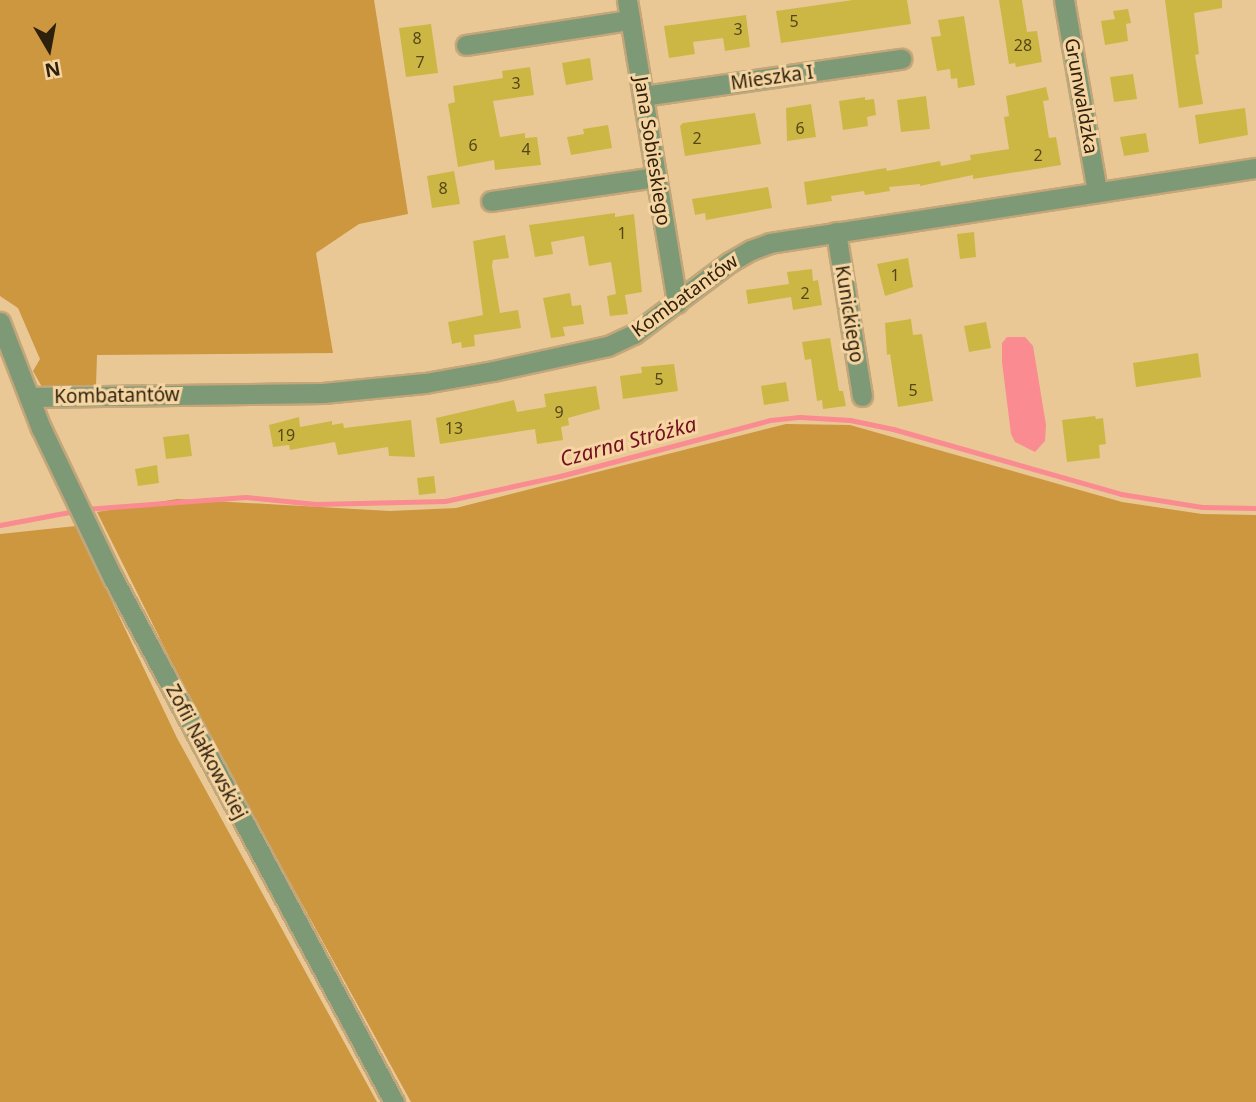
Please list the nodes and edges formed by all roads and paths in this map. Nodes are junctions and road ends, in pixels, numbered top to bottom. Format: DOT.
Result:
graph roads {
  1 [pos="1064,0"];
  2 [pos="628,10"];
  3 [pos="466,45"];
  4 [pos="901,59"];
  5 [pos="643,96"];
  6 [pos="1256,168"];
  7 [pos="656,177"];
  8 [pos="1097,191"];
  9 [pos="491,201"];
  10 [pos="836,232"];
  11 [pos="677,303"];
  12 [pos="0,322"];
  13 [pos="862,396"];
  14 [pos="29,397"];
  15 [pos="394,1102"];
  1 -- 8 [label="street, Grunwaldzka"];
  2 -- 3 [label="street"];
  2 -- 5 [label="street, Jana Sobieskiego"];
  4 -- 5 [label="street, Mieszka I"];
  5 -- 7 [label="street, Jana Sobieskiego"];
  6 -- 8 [label="street, Kombatantów"];
  7 -- 9 [label="street"];
  7 -- 11 [label="street, Jana Sobieskiego"];
  8 -- 10 [label="street, Kombatantów"];
  10 -- 11 [label="street, Kombatantów"];
  10 -- 13 [label="street, Kunickiego"];
  11 -- 14 [label="street, Kombatantów"];
  12 -- 14 [label="street, Zofii Nałkowskiej"];
  14 -- 15 [label="street, Zofii Nałkowskiej"];
}
